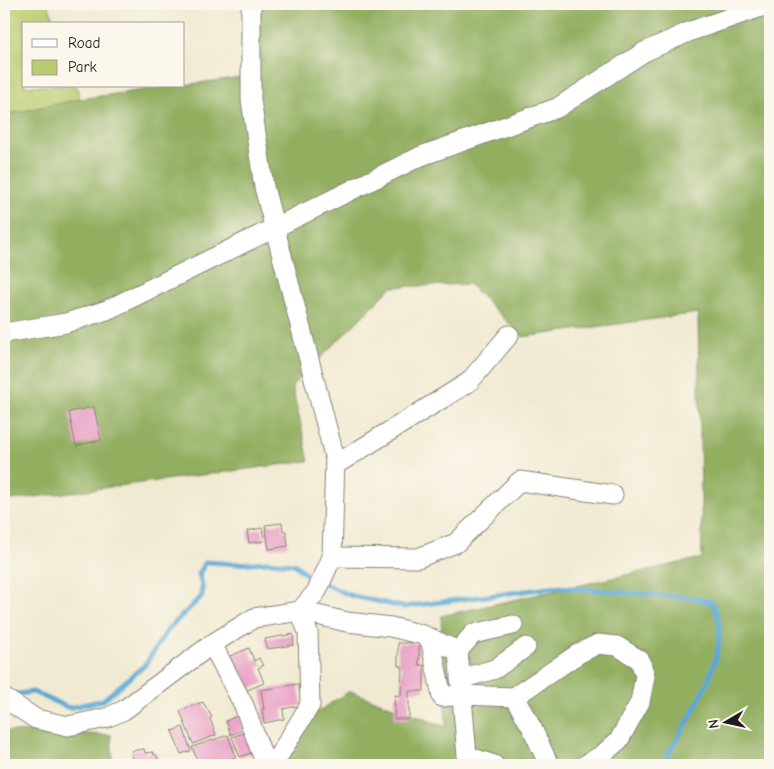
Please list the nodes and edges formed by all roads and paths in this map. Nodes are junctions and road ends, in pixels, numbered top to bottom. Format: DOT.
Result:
graph roads {
  1 [pos="251,4"];
  2 [pos="770,4"];
  3 [pos="276,228"];
  4 [pos="4,333"];
  5 [pos="509,335"];
  6 [pos="335,466"];
  7 [pos="613,495"];
  8 [pos="332,557"];
  9 [pos="300,611"];
  10 [pos="513,625"];
  11 [pos="430,638"];
  12 [pos="212,644"];
  13 [pos="526,646"];
  14 [pos="458,651"];
  15 [pos="461,687"];
  16 [pos="514,697"];
  17 [pos="4,698"];
  18 [pos="466,761"];
  19 [pos="266,765"];
  20 [pos="273,765"];
  21 [pos="494,765"];
  22 [pos="549,765"];
  23 [pos="586,765"];
  1 -- 3 [label="street"];
  2 -- 3 [label="street"];
  3 -- 4 [label="street"];
  3 -- 6 [label="street"];
  5 -- 6 [label="street"];
  6 -- 8 [label="street"];
  7 -- 8 [label="street"];
  8 -- 9 [label="street"];
  9 -- 11 [label="street"];
  9 -- 12 [label="street"];
  9 -- 20 [label="street"];
  10 -- 14 [label="street"];
  11 -- 14 [label="street"];
  11 -- 15 [label="street"];
  12 -- 17 [label="street"];
  12 -- 19 [label="street"];
  13 -- 15 [label="street"];
  14 -- 15 [label="street"];
  15 -- 16 [label="street"];
  15 -- 18 [label="street"];
  16 -- 22 [label="street"];
  16 -- 23 [label="street"];
  18 -- 21 [label="street"];
}
